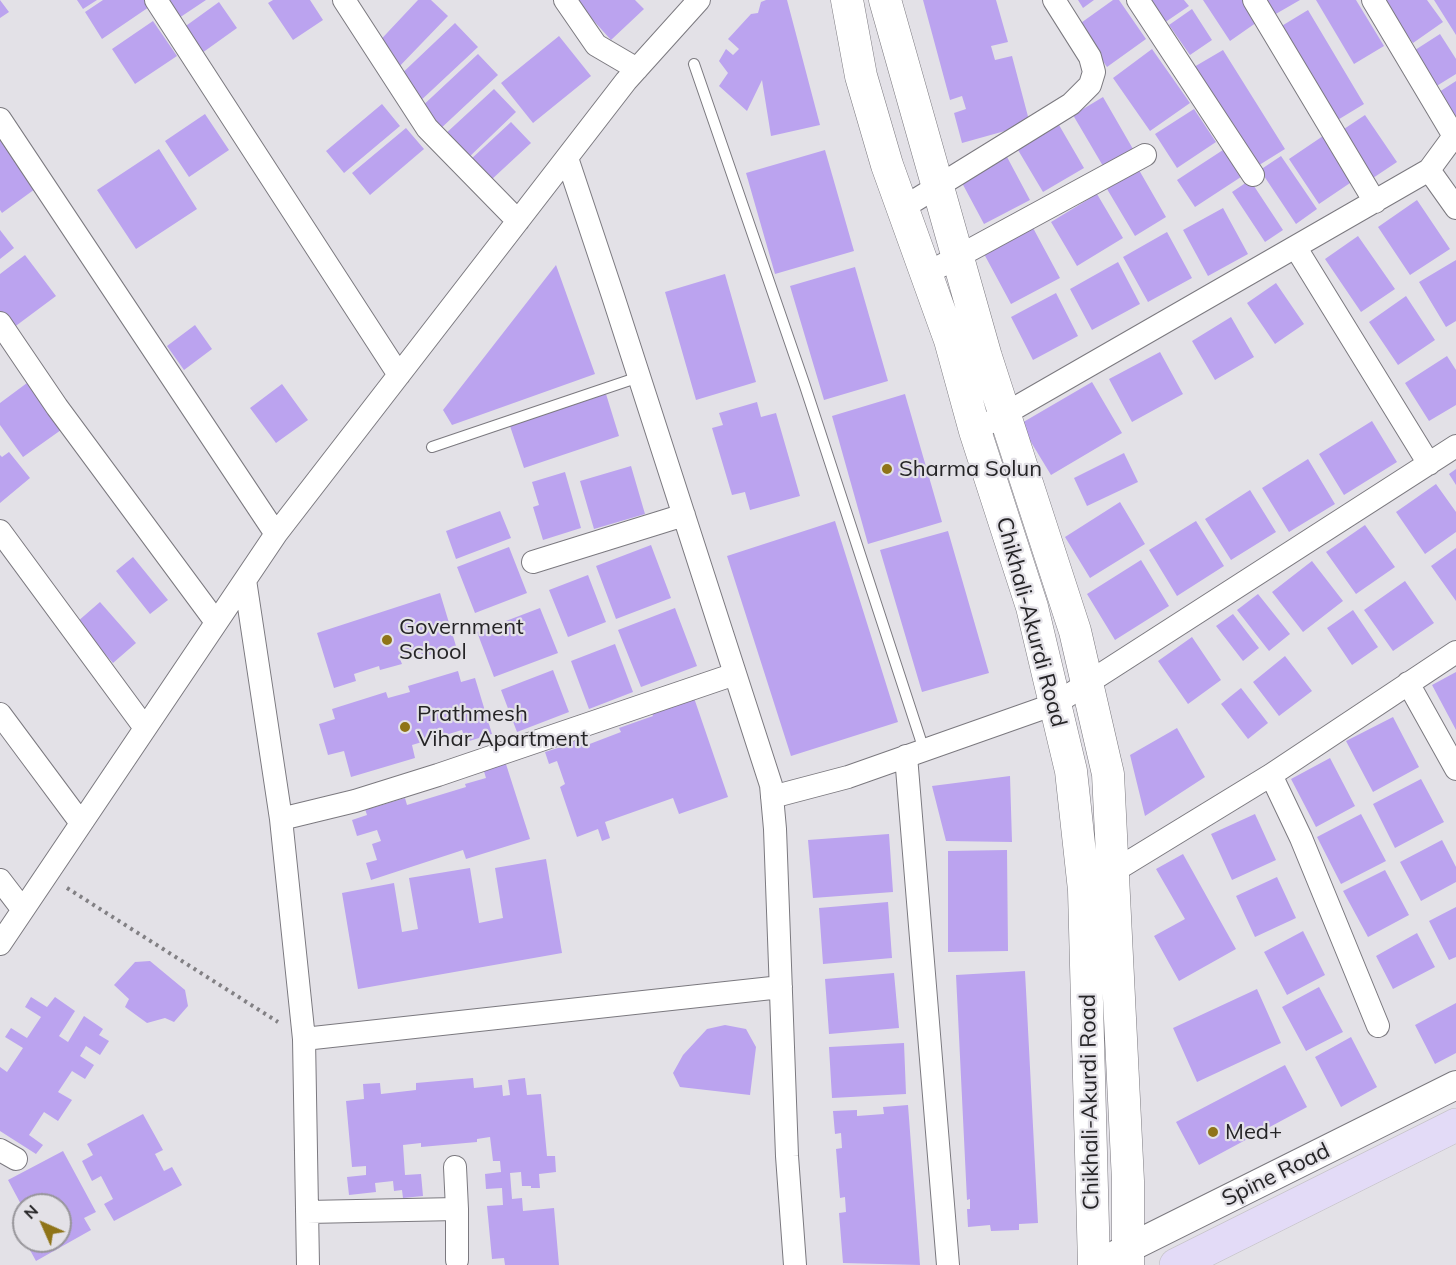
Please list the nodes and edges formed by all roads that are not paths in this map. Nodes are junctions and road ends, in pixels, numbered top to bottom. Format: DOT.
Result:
graph roads {
  1 [pos="156,0"];
  2 [pos="344,0"];
  3 [pos="565,0"];
  4 [pos="699,0"];
  5 [pos="847,0"];
  6 [pos="885,0"];
  7 [pos="1054,0"];
  8 [pos="1138,0"];
  9 [pos="1254,0"];
  10 [pos="1373,0"];
  11 [pos="694,64"];
  12 [pos="637,69"];
  13 [pos="0,119"];
  14 [pos="1145,155"];
  15 [pos="567,158"];
  16 [pos="1429,170"];
  17 [pos="1253,175"];
  18 [pos="938,187"];
  19 [pos="1375,202"];
  20 [pos="1456,208"];
  21 [pos="901,209"];
  22 [pos="518,222"];
  23 [pos="1296,248"];
  24 [pos="957,256"];
  25 [pos="926,274"];
  26 [pos="0,323"];
  27 [pos="399,375"];
  28 [pos="639,377"];
  29 [pos="1004,414"];
  30 [pos="975,431"];
  31 [pos="1456,446"];
  32 [pos="432,447"];
  33 [pos="1429,464"];
  34 [pos="684,515"];
  35 [pos="0,531"];
  36 [pos="276,534"];
  37 [pos="533,562"];
  38 [pos="245,580"];
  39 [pos="216,622"];
  40 [pos="1456,652"];
  41 [pos="735,674"];
  42 [pos="1087,683"];
  43 [pos="1408,683"];
  44 [pos="1055,704"];
  45 [pos="0,714"];
  46 [pos="145,728"];
  47 [pos="915,753"];
  48 [pos="1456,770"];
  49 [pos="1271,775"];
  50 [pos="772,797"];
  51 [pos="281,819"];
  52 [pos="81,823"];
  53 [pos="1112,873"];
  54 [pos="0,880"];
  55 [pos="1084,890"];
  56 [pos="23,910"];
  57 [pos="0,944"];
  58 [pos="781,987"];
  59 [pos="1378,1026"];
  60 [pos="304,1039"];
  61 [pos="1456,1085"];
  62 [pos="1456,1125"];
  63 [pos="455,1167"];
  64 [pos="457,1209"];
  65 [pos="307,1212"];
  66 [pos="1128,1257"];
  67 [pos="457,1260"];
  68 [pos="308,1265"];
  69 [pos="795,1265"];
  70 [pos="948,1265"];
  71 [pos="1095,1265"];
  72 [pos="1176,1265"];
  1 -- 27 [label="street"];
  2 -- 22 [label="street"];
  3 -- 12 [label="street"];
  4 -- 12 [label="street"];
  5 -- 21 [label="main road, Chikhali-Akurdi Road"];
  6 -- 18 [label="main road"];
  7 -- 18 [label="street"];
  8 -- 17 [label="street"];
  9 -- 19 [label="street"];
  10 -- 16 [label="street"];
  11 -- 47 [label="lane"];
  12 -- 15 [label="street"];
  13 -- 36 [label="street"];
  14 -- 24 [label="street"];
  15 -- 22 [label="street"];
  15 -- 28 [label="street"];
  16 -- 19 [label="street"];
  16 -- 20 [label="street"];
  18 -- 21 [label="street"];
  18 -- 24 [label="main road"];
  19 -- 23 [label="street"];
  21 -- 25 [label="main road, Chikhali-Akurdi Road"];
  22 -- 27 [label="street"];
  23 -- 29 [label="street"];
  23 -- 33 [label="street"];
  24 -- 25 [label="street"];
  24 -- 29 [label="main road"];
  25 -- 30 [label="main road, Chikhali-Akurdi Road"];
  26 -- 39 [label="street"];
  27 -- 36 [label="street"];
  28 -- 32 [label="lane"];
  28 -- 34 [label="street"];
  29 -- 30 [label="street"];
  29 -- 42 [label="main road"];
  30 -- 44 [label="main road, Chikhali-Akurdi Road"];
  31 -- 33 [label="street"];
  33 -- 42 [label="street"];
  34 -- 37 [label="street"];
  34 -- 41 [label="street"];
  35 -- 46 [label="street"];
  36 -- 38 [label="street"];
  38 -- 39 [label="street"];
  38 -- 51 [label="street"];
  39 -- 46 [label="street"];
  40 -- 43 [label="street"];
  41 -- 50 [label="street"];
  41 -- 51 [label="street"];
  42 -- 44 [label="street"];
  42 -- 53 [label="main road"];
  43 -- 48 [label="street"];
  43 -- 49 [label="street"];
  44 -- 47 [label="street"];
  44 -- 55 [label="main road, Chikhali-Akurdi Road"];
  45 -- 52 [label="street"];
  46 -- 52 [label="street"];
  47 -- 50 [label="street"];
  47 -- 70 [label="street"];
  49 -- 53 [label="street"];
  49 -- 59 [label="street"];
  50 -- 58 [label="street"];
  51 -- 60 [label="street"];
  52 -- 56 [label="street"];
  53 -- 55 [label="street"];
  53 -- 66 [label="main road"];
  54 -- 56 [label="street"];
  55 -- 71 [label="main road, Chikhali-Akurdi Road"];
  56 -- 57 [label="street"];
  58 -- 60 [label="street"];
  58 -- 69 [label="street"];
  60 -- 65 [label="street"];
  61 -- 66 [label="street, Spine Road"];
  62 -- 72 [label="main road, Spine Road"];
  63 -- 64 [label="street"];
  64 -- 65 [label="street"];
  64 -- 67 [label="street"];
  65 -- 68 [label="street"];
  66 -- 71 [label="street, Spine Road"];
}
